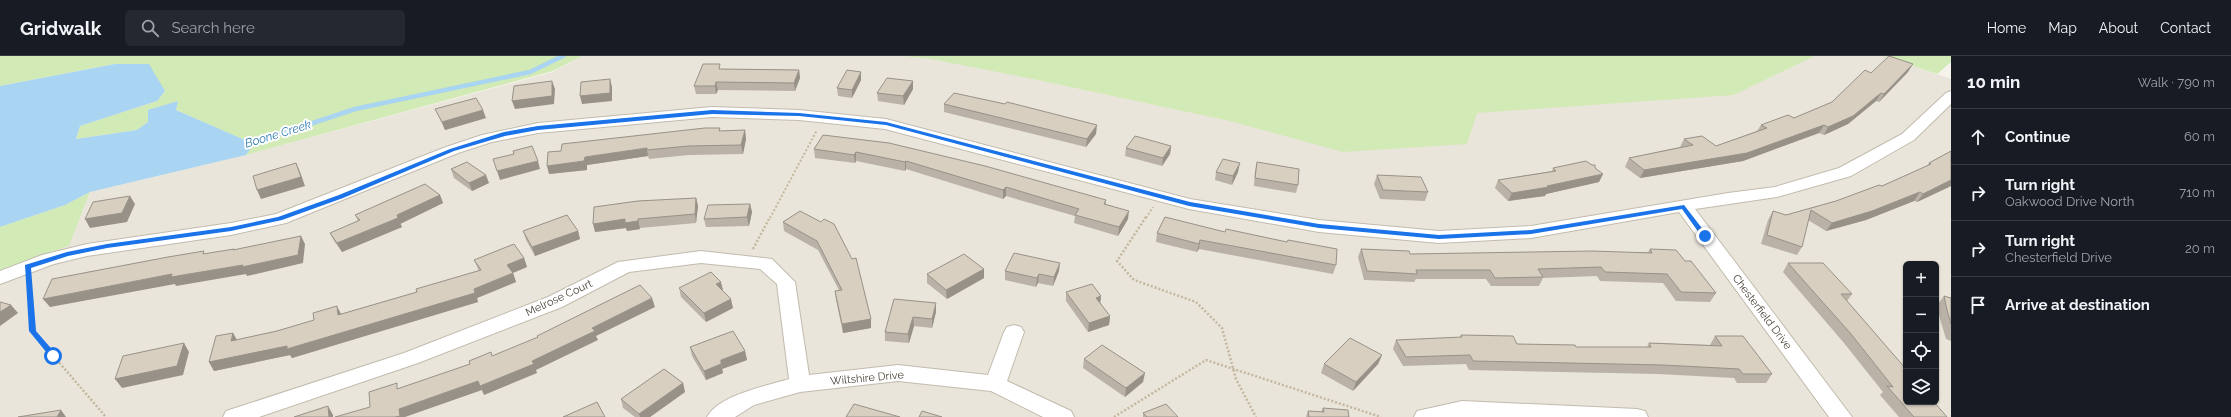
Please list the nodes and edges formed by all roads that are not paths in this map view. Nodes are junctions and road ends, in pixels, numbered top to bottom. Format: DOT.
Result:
graph roads {
  1 [pos="1951,96"];
  2 [pos="1684,207"];
  3 [pos="0,278"];
  4 [pos="1014,332"];
  5 [pos="800,384"];
  6 [pos="995,384"];
  7 [pos="234,417"];
  8 [pos="718,417"];
  9 [pos="1063,417"];
  10 [pos="1426,417"];
  11 [pos="1637,417"];
  12 [pos="1841,417"];
  1 -- 2 [label="street"];
  2 -- 3 [label="street"];
  2 -- 12 [label="street, Chesterfield Drive"];
  4 -- 6 [label="street"];
  5 -- 6 [label="street, Wiltshire Drive"];
  5 -- 7 [label="street, Melrose Court"];
  5 -- 8 [label="street, Wiltshire Drive"];
  6 -- 9 [label="street, Wiltshire Drive"];
  10 -- 11 [label="street"];
}
